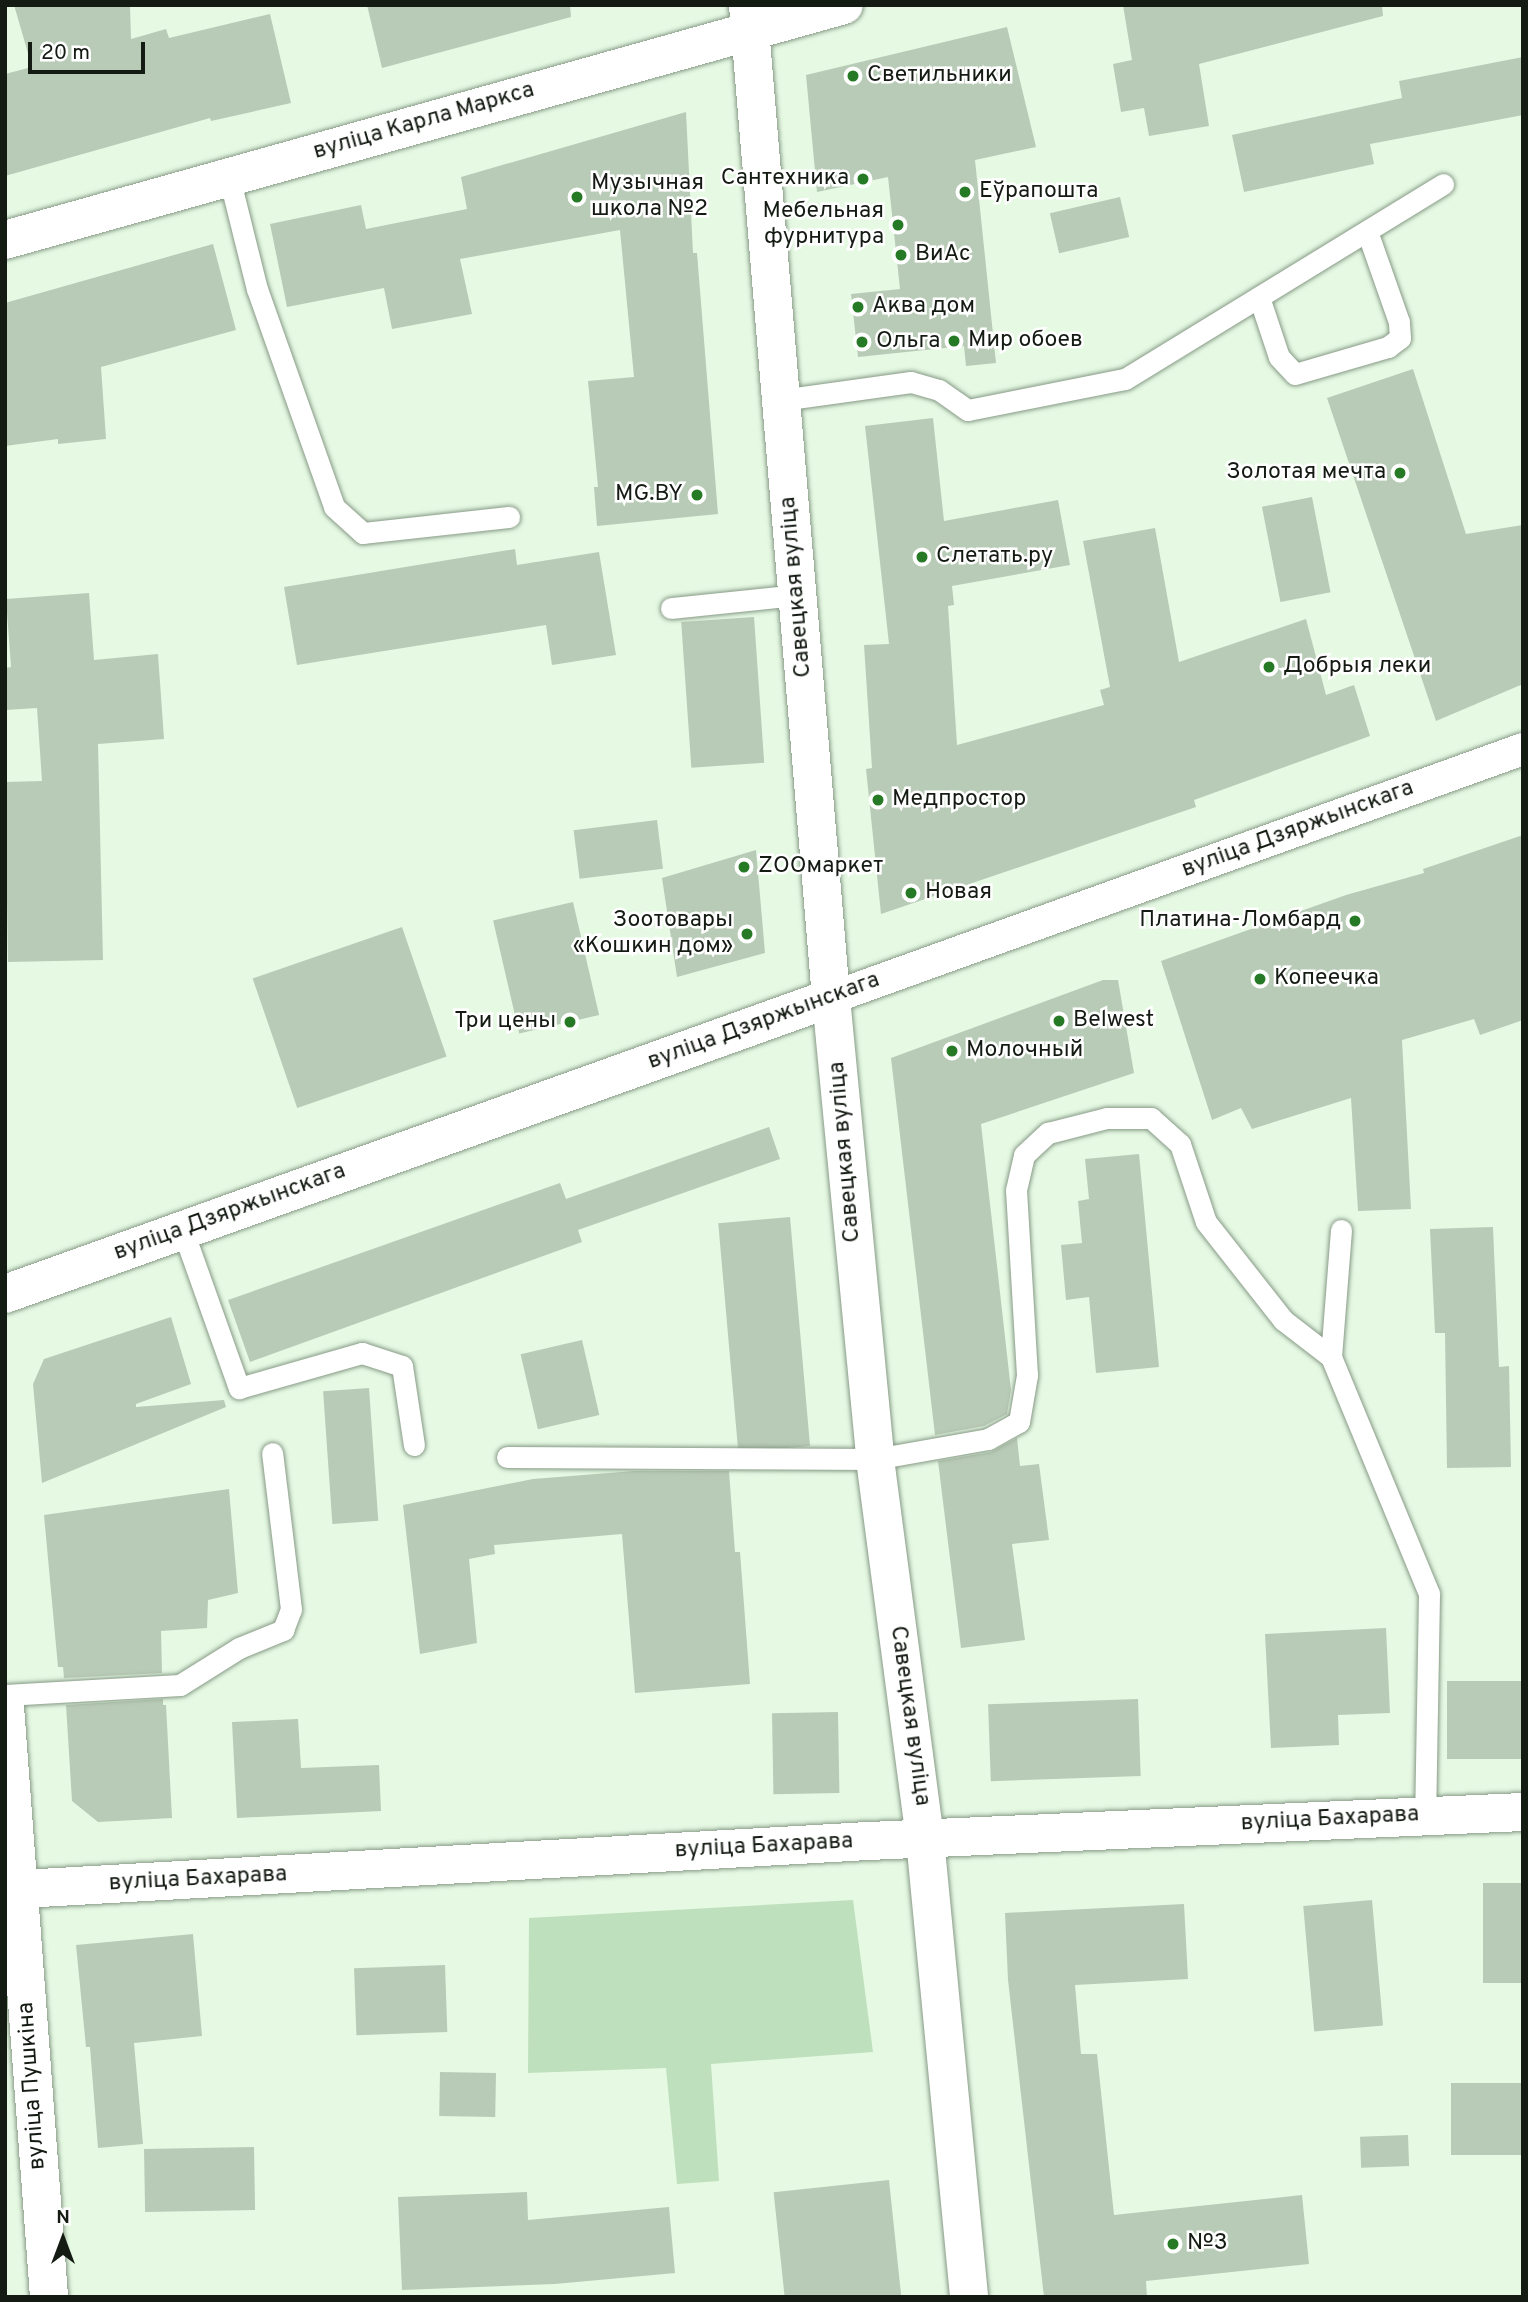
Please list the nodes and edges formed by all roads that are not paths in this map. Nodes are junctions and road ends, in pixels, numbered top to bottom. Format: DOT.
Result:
graph roads {
  1 [pos="844,5"];
  2 [pos="749,18"];
  3 [pos="229,177"];
  4 [pos="1443,184"];
  5 [pos="1367,231"];
  6 [pos="5,240"];
  7 [pos="1259,297"];
  8 [pos="781,400"];
  9 [pos="509,517"];
  10 [pos="797,594"];
  11 [pos="671,608"];
  12 [pos="1523,749"];
  13 [pos="831,998"];
  14 [pos="1341,1230"];
  15 [pos="183,1231"];
  16 [pos="5,1294"];
  17 [pos="1331,1357"];
  18 [pos="414,1445"];
  19 [pos="272,1453"];
  20 [pos="507,1457"];
  21 [pos="875,1459"];
  22 [pos="5,1695"];
  23 [pos="5,1707"];
  24 [pos="1523,1812"];
  25 [pos="1425,1816"];
  26 [pos="925,1839"];
  27 [pos="11,1890"];
  28 [pos="50,2297"];
  29 [pos="968,2297"];
  1 -- 2 [label="street, вуліца Карла Маркса"];
  2 -- 3 [label="street, вуліца Карла Маркса"];
  2 -- 8 [label="street, Савецкая вуліца"];
  3 -- 6 [label="street, вуліца Карла Маркса"];
  3 -- 9 [label="lane"];
  4 -- 5 [label="lane"];
  5 -- 7 [label="lane"];
  5 -- 7 [label="lane"];
  7 -- 8 [label="lane"];
  8 -- 10 [label="street, Савецкая вуліца"];
  10 -- 11 [label="lane"];
  10 -- 13 [label="street, Савецкая вуліца"];
  12 -- 13 [label="street, вуліца Дзяржынскага"];
  13 -- 15 [label="street, вуліца Дзяржынскага"];
  13 -- 21 [label="street, Савецкая вуліца"];
  14 -- 17 [label="lane"];
  15 -- 16 [label="street, вуліца Дзяржынскага"];
  15 -- 18 [label="lane"];
  17 -- 21 [label="lane"];
  17 -- 25 [label="lane"];
  19 -- 22 [label="lane"];
  20 -- 21 [label="lane"];
  21 -- 26 [label="street, Савецкая вуліца"];
  23 -- 27 [label="street, вуліца Пушкіна"];
  24 -- 25 [label="street, вуліца Бахарава"];
  25 -- 26 [label="street, вуліца Бахарава"];
  26 -- 27 [label="street, вуліца Бахарава"];
  26 -- 29 [label="street, Савецкая вуліца"];
  27 -- 28 [label="street, вуліца Пушкіна"];
}
